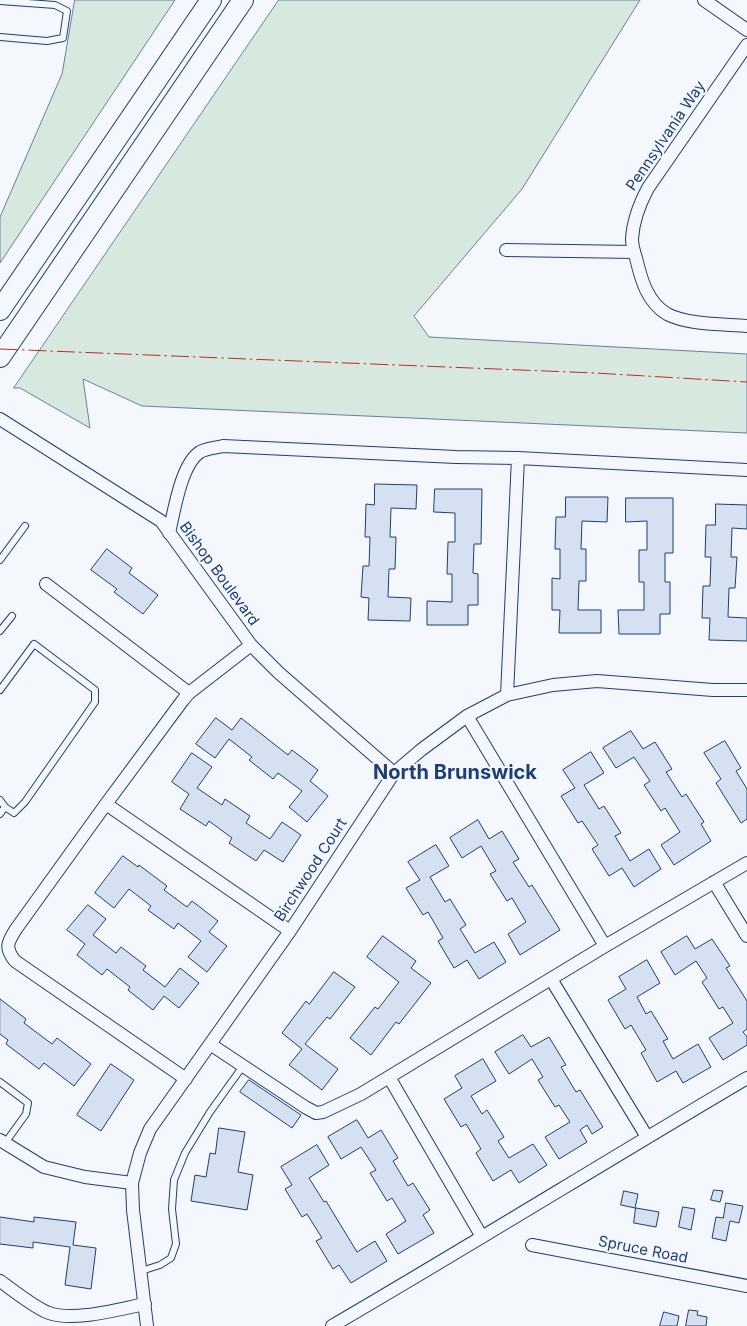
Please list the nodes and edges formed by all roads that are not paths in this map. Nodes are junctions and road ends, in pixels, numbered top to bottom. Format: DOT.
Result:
graph roads {
  1 [pos="211,0"];
  2 [pos="243,0"];
  3 [pos="704,0"];
  4 [pos="0,1"];
  5 [pos="747,30"];
  6 [pos="0,37"];
  7 [pos="747,45"];
  8 [pos="506,250"];
  9 [pos="634,252"];
  10 [pos="0,310"];
  11 [pos="747,326"];
  12 [pos="0,358"];
  13 [pos="0,419"];
  14 [pos="518,458"];
  15 [pos="747,470"];
  16 [pos="25,526"];
  17 [pos="169,533"];
  18 [pos="0,560"];
  19 [pos="46,584"];
  20 [pos="12,616"];
  21 [pos="0,631"];
  22 [pos="251,645"];
  23 [pos="0,690"];
  24 [pos="747,690"];
  25 [pos="189,693"];
  26 [pos="507,695"];
  27 [pos="467,716"];
  28 [pos="394,773"];
  29 [pos="0,800"];
  30 [pos="106,804"];
  31 [pos="5,807"];
  32 [pos="0,814"];
  33 [pos="747,862"];
  34 [pos="714,882"];
  35 [pos="290,930"];
  36 [pos="747,936"];
  37 [pos="605,946"];
  38 [pos="551,979"];
  39 [pos="210,1044"];
  40 [pos="243,1066"];
  41 [pos="389,1077"];
  42 [pos="747,1078"];
  43 [pos="186,1079"];
  44 [pos="0,1082"];
  45 [pos="646,1137"];
  46 [pos="2,1141"];
  47 [pos="132,1183"];
  48 [pos="482,1237"];
  49 [pos="532,1245"];
  50 [pos="141,1271"];
  51 [pos="0,1281"];
  52 [pos="747,1286"];
  53 [pos="145,1304"];
  54 [pos="147,1326"];
  55 [pos="332,1326"];
  1 -- 10 [label="highway"];
  2 -- 12 [label="highway"];
  3 -- 5 [label="street"];
  4 -- 6 [label="lane"];
  7 -- 9 [label="street, Pennsylvania Way"];
  8 -- 9 [label="street"];
  9 -- 11 [label="street, Pennsylvania Way"];
  13 -- 17 [label="street, Bishop Boulevard"];
  14 -- 15 [label="street"];
  14 -- 17 [label="street"];
  14 -- 26 [label="street"];
  16 -- 18 [label="lane"];
  17 -- 22 [label="street, Bishop Boulevard"];
  19 -- 25 [label="street"];
  20 -- 21 [label="lane"];
  22 -- 25 [label="street"];
  22 -- 28 [label="street, Bishop Boulevard"];
  23 -- 31 [label="lane"];
  24 -- 26 [label="street, Birchwood Court"];
  25 -- 30 [label="street"];
  26 -- 27 [label="street, Birchwood Court"];
  27 -- 28 [label="street, Birchwood Court"];
  27 -- 37 [label="street"];
  28 -- 35 [label="street, Birchwood Court"];
  29 -- 31 [label="lane"];
  30 -- 35 [label="street"];
  30 -- 43 [label="street"];
  31 -- 32 [label="lane"];
  33 -- 34 [label="street"];
  34 -- 36 [label="street"];
  34 -- 37 [label="street"];
  35 -- 39 [label="street, Birchwood Court"];
  37 -- 38 [label="street"];
  38 -- 41 [label="street"];
  38 -- 45 [label="street"];
  39 -- 40 [label="street"];
  39 -- 43 [label="street, Birchwood Court"];
  40 -- 41 [label="street"];
  40 -- 50 [label="lane"];
  41 -- 48 [label="street"];
  42 -- 45 [label="street"];
  43 -- 47 [label="street, Birchwood Court"];
  44 -- 46 [label="lane"];
  45 -- 48 [label="street"];
  46 -- 47 [label="street"];
  47 -- 50 [label="street, Birchwood Court"];
  48 -- 55 [label="street"];
  49 -- 52 [label="street, Spruce Road"];
  50 -- 53 [label="street, Birchwood Court"];
  51 -- 53 [label="street"];
  53 -- 54 [label="street, Birchwood Court"];
}
